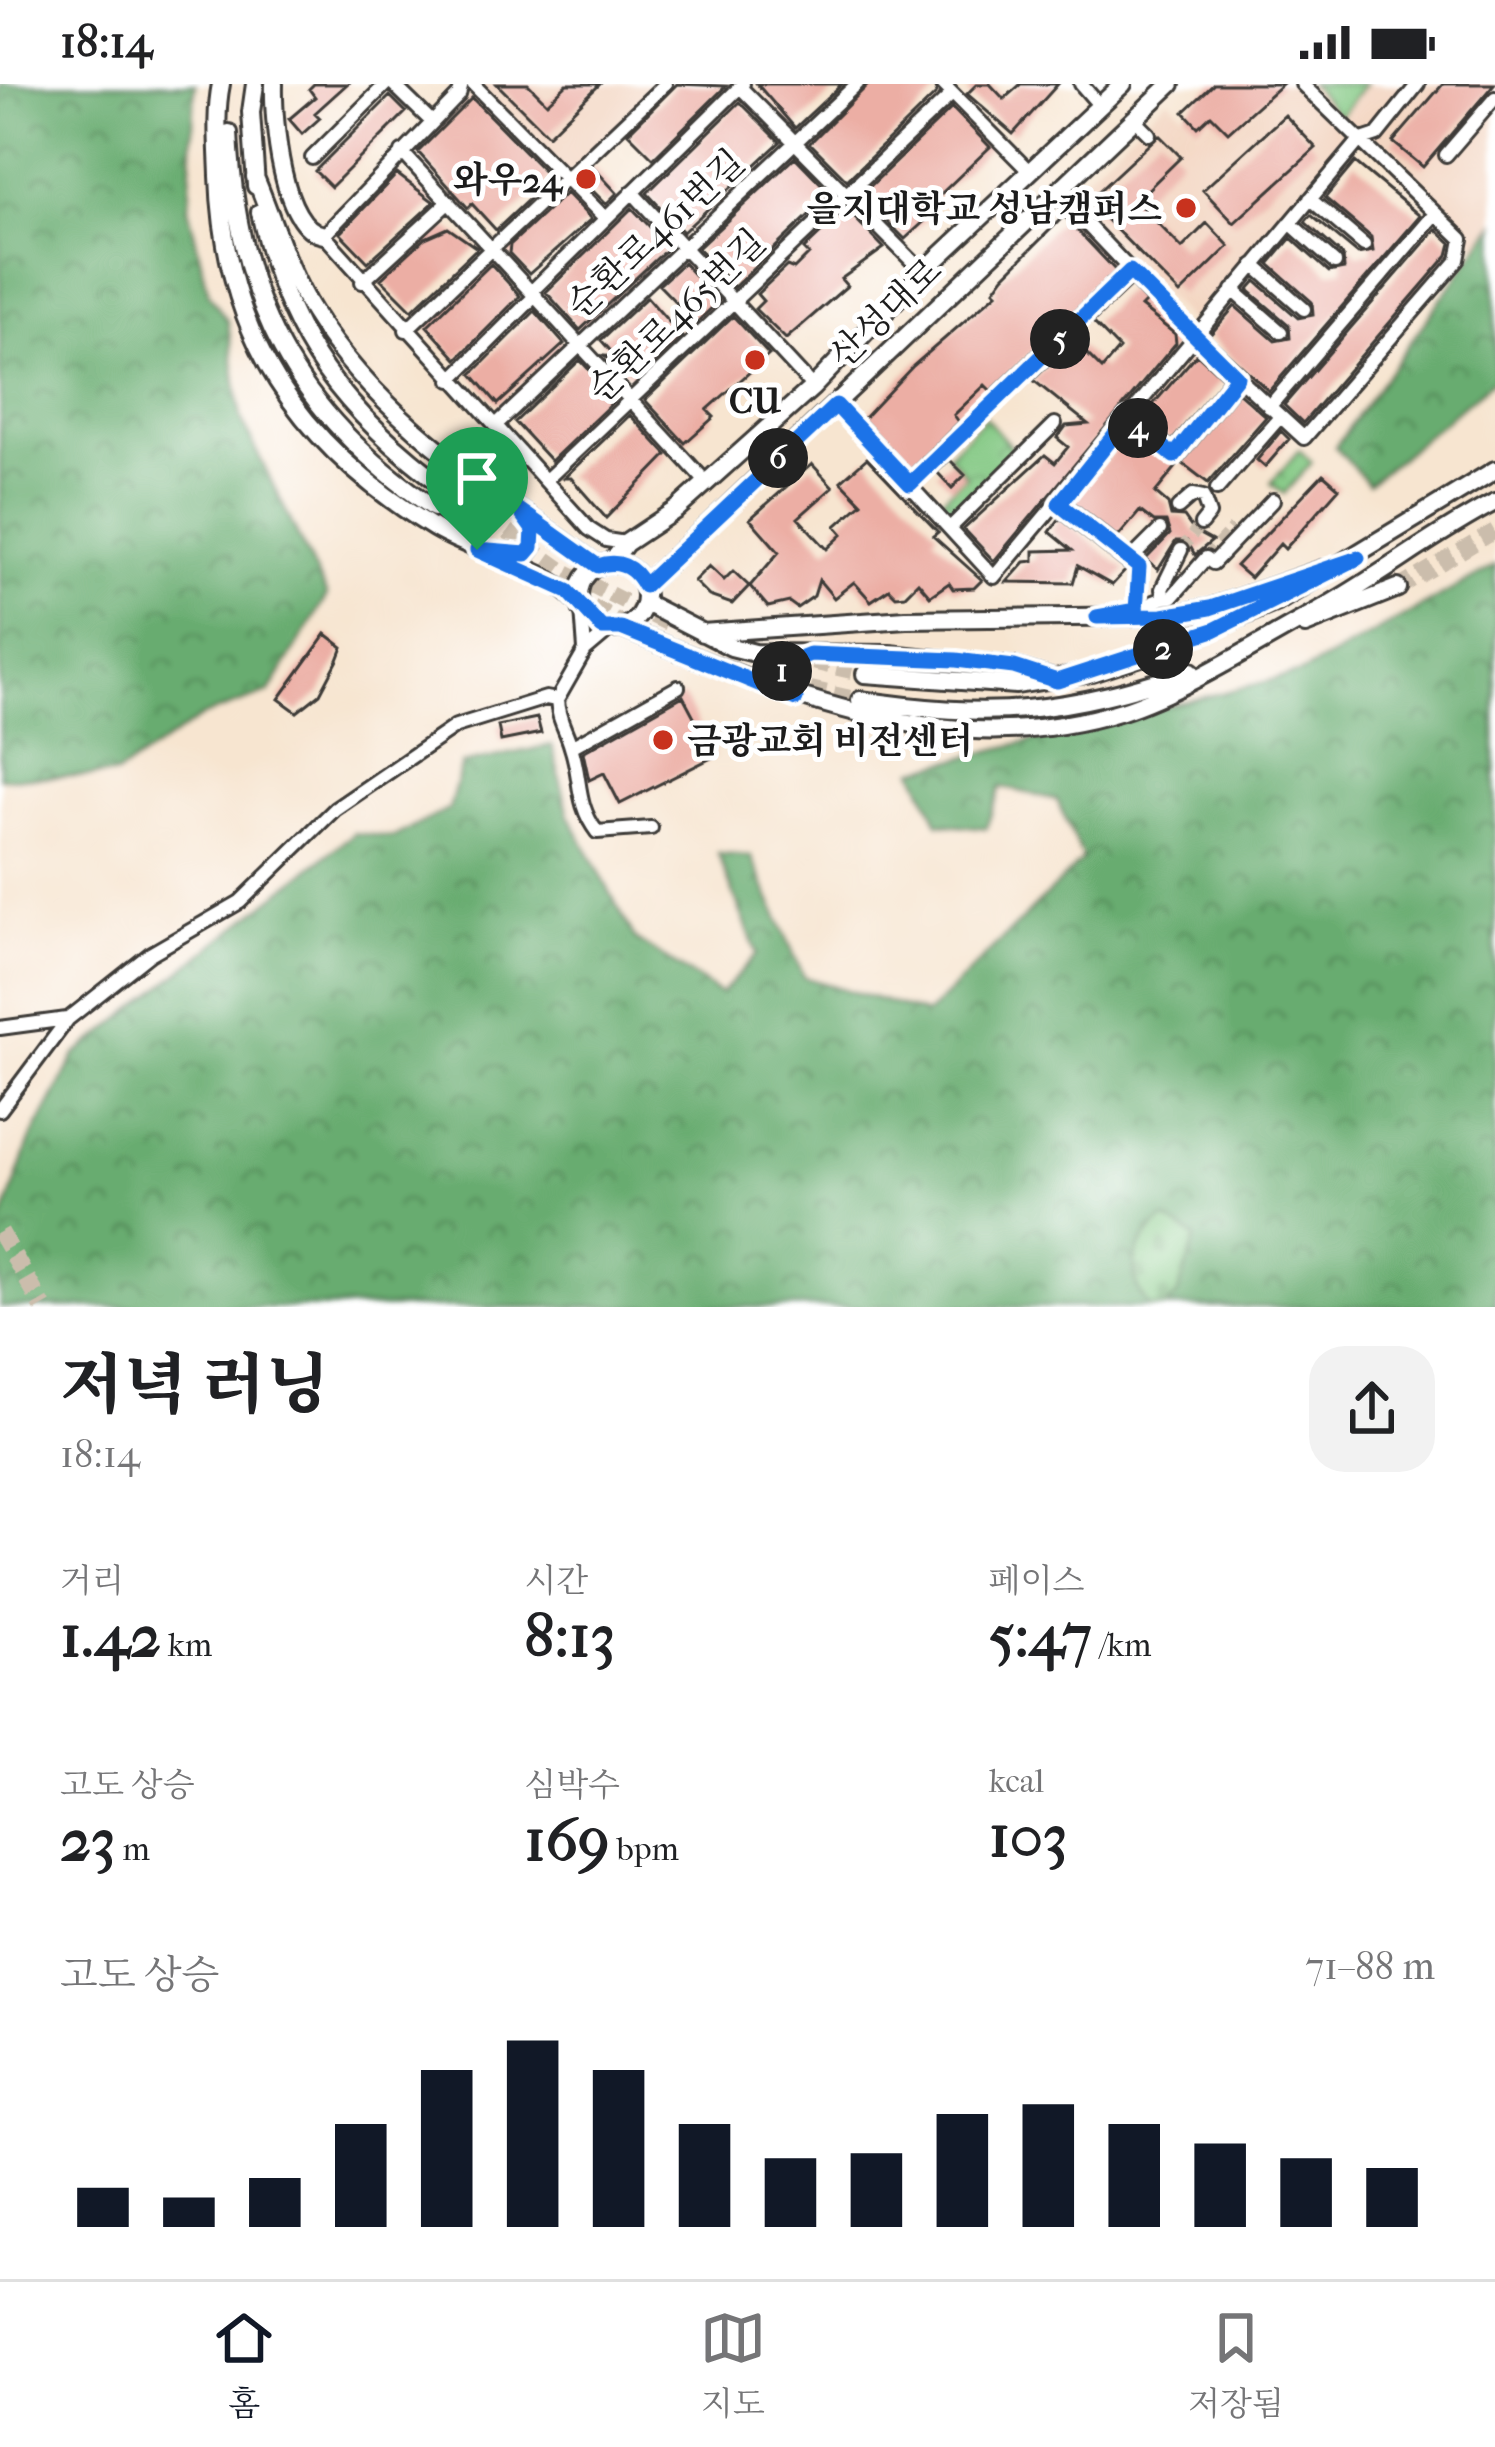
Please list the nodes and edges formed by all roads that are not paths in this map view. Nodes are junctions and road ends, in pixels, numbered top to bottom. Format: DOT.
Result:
graph roads {
  1 [pos="225,84"];
  2 [pos="255,84"];
  3 [pos="274,84"];
  4 [pos="390,84"];
  5 [pos="462,84"];
  6 [pos="473,84"];
  7 [pos="665,84"];
  8 [pos="857,84"];
  9 [pos="1081,84"];
  10 [pos="1123,84"];
  11 [pos="1171,84"];
  12 [pos="1302,84"];
  13 [pos="1418,84"];
  14 [pos="742,85"];
  15 [pos="947,89"];
  16 [pos="1495,98"];
  17 [pos="1100,106"];
  18 [pos="1134,119"];
  19 [pos="432,122"];
  20 [pos="1148,134"];
  21 [pos="1359,141"];
  22 [pos="794,142"];
  23 [pos="403,152"];
  24 [pos="1446,155"];
  25 [pos="312,158"];
  26 [pos="1021,165"];
  27 [pos="255,177"];
  28 [pos="566,178"];
  29 [pos="632,192"];
  30 [pos="1057,193"];
  31 [pos="845,194"];
  32 [pos="1310,199"];
  33 [pos="449,202"];
  34 [pos="1434,215"];
  35 [pos="604,217"];
  36 [pos="1290,223"];
  37 [pos="324,235"];
  38 [pos="1364,245"];
  39 [pos="682,248"];
  40 [pos="494,249"];
  41 [pos="1335,263"];
  42 [pos="1254,265"];
  43 [pos="1130,271"];
  44 [pos="923,272"];
  45 [pos="362,282"];
  46 [pos="1233,290"];
  47 [pos="534,293"];
  48 [pos="733,300"];
  49 [pos="1304,309"];
  50 [pos="406,329"];
  51 [pos="1281,332"];
  52 [pos="1193,336"];
  53 [pos="582,344"];
  54 [pos="1237,377"];
  55 [pos="451,380"];
  56 [pos="813,387"];
  57 [pos="633,397"];
  58 [pos="836,405"];
  59 [pos="1274,412"];
  60 [pos="1127,419"];
  61 [pos="1055,424"];
  62 [pos="496,425"];
  63 [pos="1495,470"];
  64 [pos="546,480"];
  65 [pos="707,483"];
  66 [pos="910,484"];
  67 [pos="1217,489"];
  68 [pos="449,490"];
  69 [pos="1273,500"];
  70 [pos="1495,502"];
  71 [pos="1059,504"];
  72 [pos="434,508"];
  73 [pos="1178,508"];
  74 [pos="518,509"];
  75 [pos="1201,524"];
  76 [pos="951,527"];
  77 [pos="1160,530"];
  78 [pos="626,543"];
  79 [pos="477,550"];
  80 [pos="1181,550"];
  81 [pos="1138,552"];
  82 [pos="1358,558"];
  83 [pos="604,565"];
  84 [pos="1398,588"];
  85 [pos="644,594"];
  86 [pos="1164,598"];
  87 [pos="581,607"];
  88 [pos="1136,610"];
  89 [pos="1097,617"];
  90 [pos="616,629"];
  91 [pos="702,633"];
  92 [pos="1275,633"];
  93 [pos="585,651"];
  94 [pos="810,654"];
  95 [pos="1220,661"];
  96 [pos="865,674"];
  97 [pos="1057,681"];
  98 [pos="678,687"];
  99 [pos="796,699"];
  100 [pos="557,700"];
  101 [pos="860,700"];
  102 [pos="572,747"];
  103 [pos="651,828"];
  104 [pos="68,1019"];
  105 [pos="0,1028"];
  106 [pos="0,1110"];
  1 -- 72 [label="main road"];
  1 -- 79 [label="main road"];
  2 -- 27 [label="main road"];
  3 -- 37 [label="main road"];
  4 -- 19 [label="street"];
  4 -- 25 [label="street"];
  5 -- 19 [label="street"];
  6 -- 28 [label="street"];
  7 -- 28 [label="street"];
  8 -- 22 [label="street, 순환로461번길"];
  9 -- 17 [label="street"];
  10 -- 17 [label="main road, 산성대로"];
  11 -- 18 [label="main road, 산성대로"];
  12 -- 21 [label="street"];
  13 -- 21 [label="street"];
  14 -- 22 [label="street"];
  14 -- 29 [label="street"];
  15 -- 26 [label="street"];
  15 -- 31 [label="street, 순환로465번길"];
  16 -- 24 [label="street"];
  17 -- 26 [label="main road, 산성대로"];
  18 -- 20 [label="street"];
  18 -- 30 [label="main road, 산성대로"];
  19 -- 23 [label="street"];
  21 -- 32 [label="street"];
  21 -- 34 [label="street"];
  22 -- 31 [label="street"];
  22 -- 39 [label="street, 순환로461번길"];
  23 -- 33 [label="street"];
  23 -- 37 [label="street"];
  26 -- 44 [label="main road, 산성대로"];
  27 -- 68 [label="main road"];
  27 -- 74 [label="main road"];
  28 -- 35 [label="street"];
  28 -- 40 [label="street"];
  29 -- 35 [label="street"];
  29 -- 39 [label="street"];
  30 -- 43 [label="street"];
  30 -- 58 [label="main road, 산성대로"];
  31 -- 44 [label="street"];
  31 -- 48 [label="street, 순환로465번길"];
  32 -- 36 [label="street"];
  32 -- 38 [label="street"];
  33 -- 40 [label="street"];
  33 -- 45 [label="street"];
  34 -- 59 [label="street"];
  34 -- 59 [label="street"];
  35 -- 47 [label="street"];
  36 -- 41 [label="street"];
  36 -- 42 [label="street"];
  37 -- 45 [label="street"];
  39 -- 48 [label="street"];
  39 -- 53 [label="street, 순환로461번길"];
  40 -- 47 [label="street"];
  40 -- 50 [label="street"];
  42 -- 46 [label="street"];
  42 -- 49 [label="street"];
  43 -- 52 [label="street"];
  43 -- 66 [label="street"];
  44 -- 56 [label="main road, 산성대로"];
  45 -- 50 [label="street"];
  46 -- 51 [label="street"];
  46 -- 52 [label="street"];
  47 -- 53 [label="street"];
  47 -- 55 [label="street"];
  48 -- 56 [label="street"];
  48 -- 57 [label="street, 순환로465번길"];
  50 -- 55 [label="street"];
  52 -- 54 [label="street"];
  52 -- 60 [label="street"];
  53 -- 57 [label="street"];
  53 -- 62 [label="street, 순환로461번길"];
  54 -- 59 [label="street"];
  54 -- 60 [label="street"];
  55 -- 62 [label="street"];
  56 -- 65 [label="main road, 산성대로"];
  57 -- 64 [label="street, 순환로465번길"];
  57 -- 65 [label="street"];
  58 -- 66 [label="street"];
  58 -- 85 [label="main road, 산성대로"];
  59 -- 67 [label="street"];
  60 -- 71 [label="street"];
  61 -- 76 [label="street"];
  62 -- 64 [label="street"];
  63 -- 82 [label="main road"];
  64 -- 78 [label="street"];
  65 -- 78 [label="main road, 산성대로"];
  66 -- 76 [label="street"];
  69 -- 86 [label="street"];
  70 -- 92 [label="main road"];
  71 -- 76 [label="street"];
  71 -- 88 [label="street"];
  73 -- 75 [label="street"];
  74 -- 79 [label="main road"];
  74 -- 83 [label="main road"];
  77 -- 81 [label="street"];
  78 -- 83 [label="main road, 산성대로"];
  79 -- 87 [label="main road"];
  80 -- 86 [label="street"];
  82 -- 89 [label="main road"];
  82 -- 97 [label="main road"];
  83 -- 85 [label="main road"];
  83 -- 87 [label="main road"];
  84 -- 92 [label="main road"];
  85 -- 90 [label="main road"];
  85 -- 91 [label="main road"];
  86 -- 88 [label="street"];
  87 -- 90 [label="main road"];
  87 -- 93 [label="street"];
  88 -- 89 [label="street"];
  89 -- 91 [label="main road"];
  90 -- 93 [label="street"];
  90 -- 99 [label="main road"];
  91 -- 94 [label="main road"];
  92 -- 95 [label="main road"];
  93 -- 100 [label="street"];
  94 -- 97 [label="main road"];
  94 -- 99 [label="main road"];
  95 -- 99 [label="main road"];
  95 -- 101 [label="main road"];
  96 -- 97 [label="main road"];
  98 -- 102 [label="street"];
  100 -- 102 [label="street"];
  100 -- 104 [label="street"];
  102 -- 103 [label="street"];
  104 -- 105 [label="street"];
  104 -- 106 [label="street"];
}
